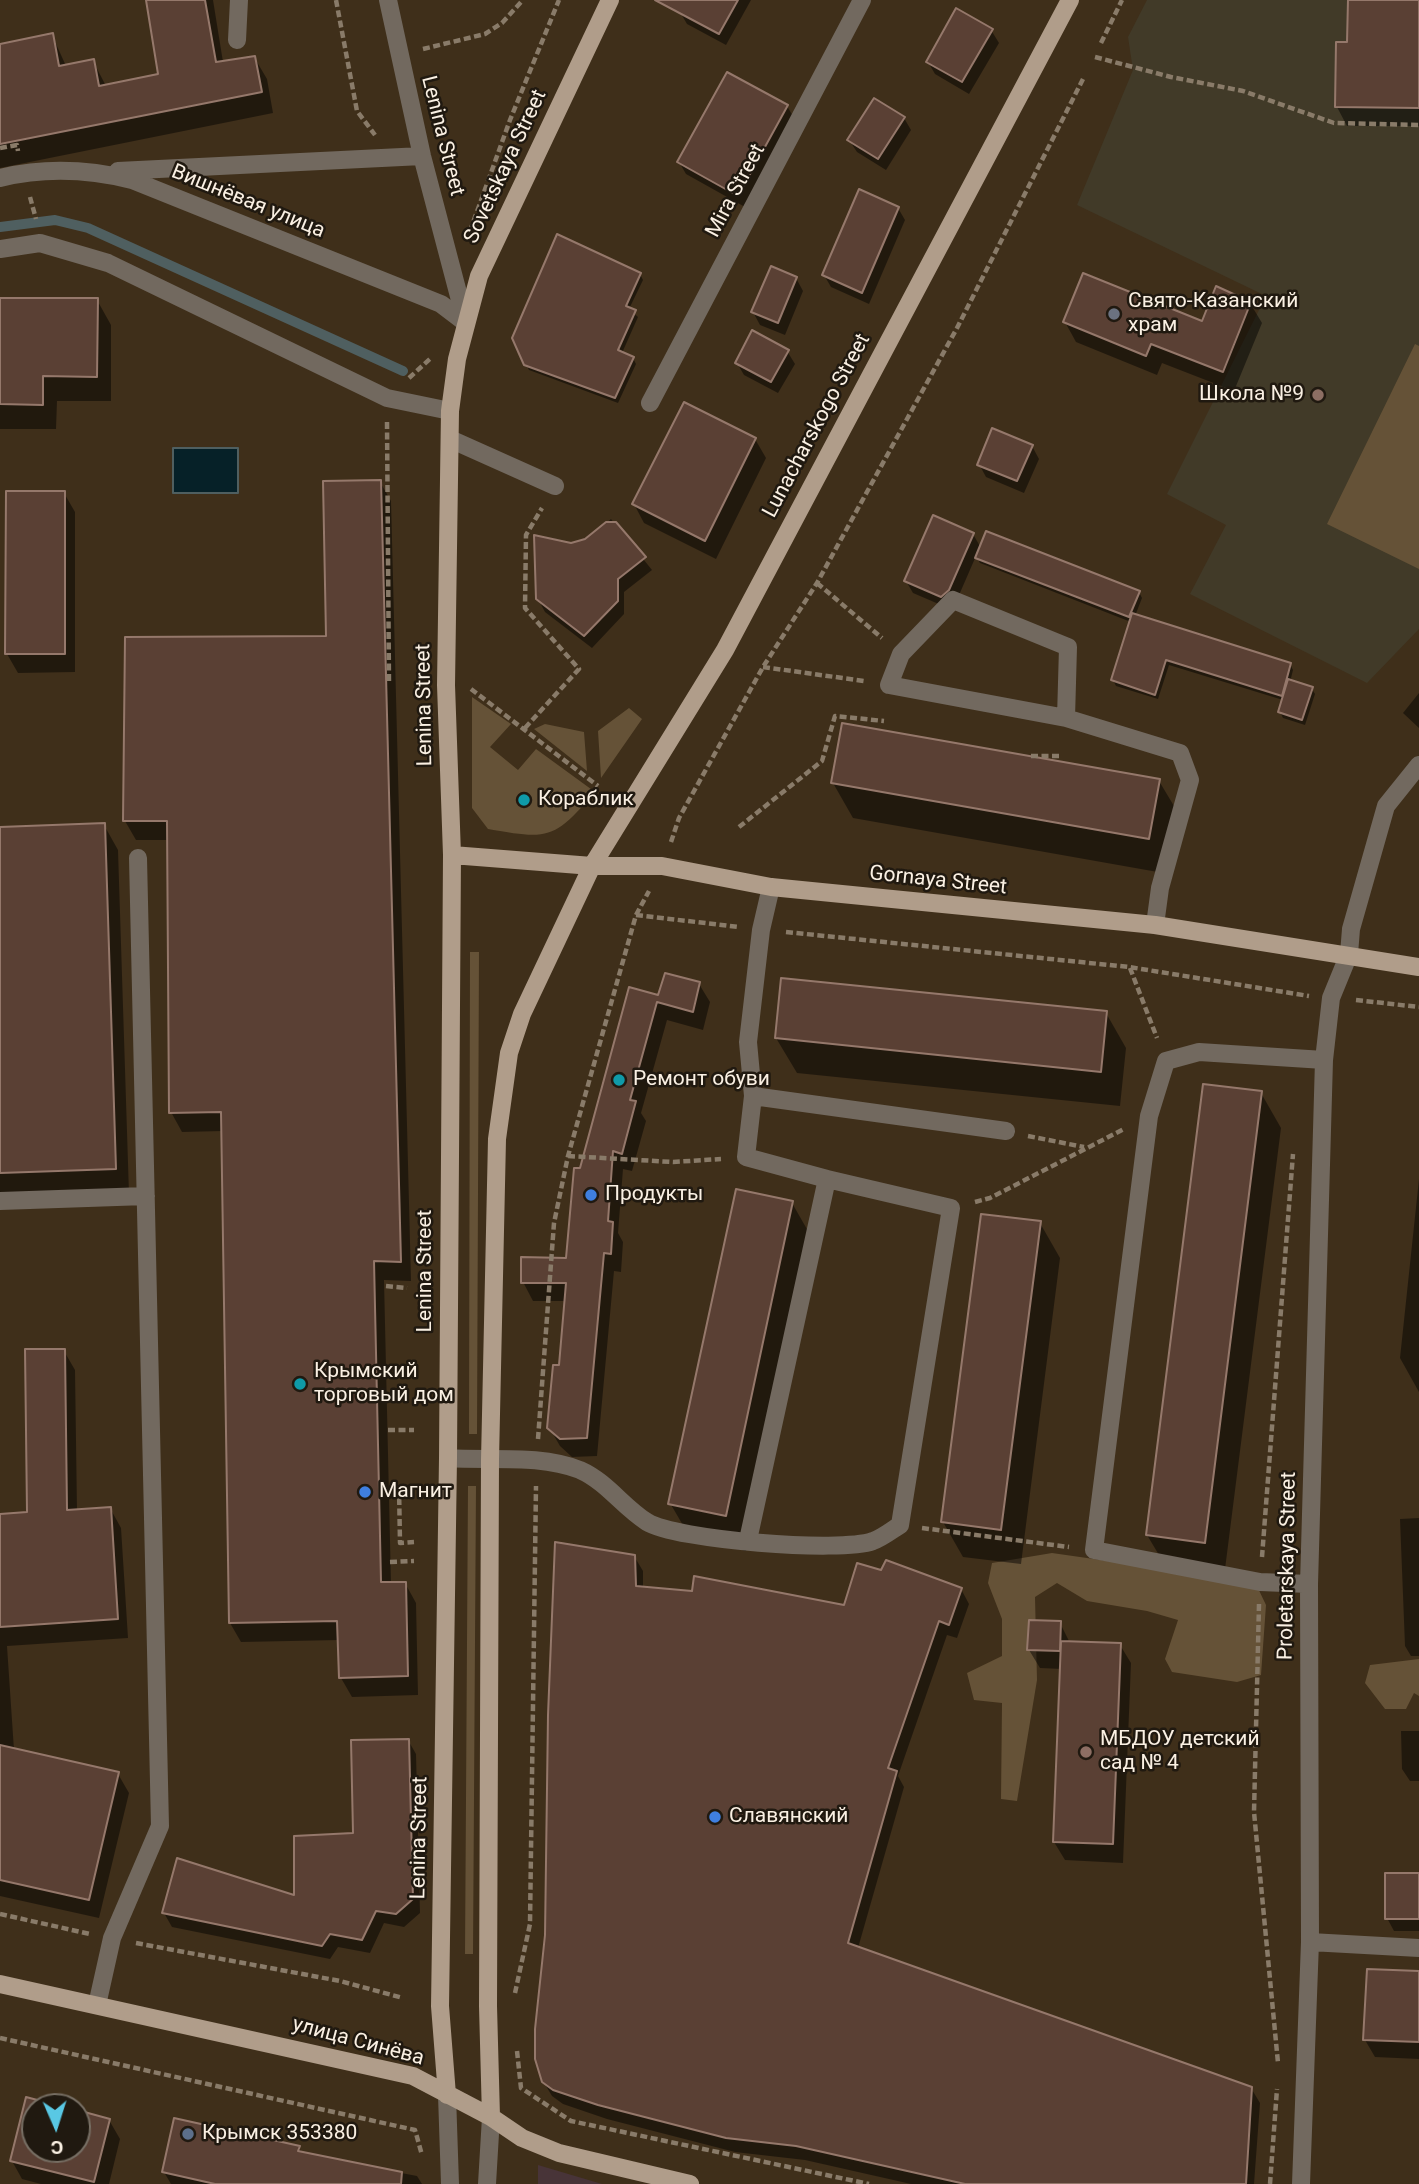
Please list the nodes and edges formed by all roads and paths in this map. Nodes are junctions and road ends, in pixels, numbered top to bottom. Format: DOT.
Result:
graph roads {
  1 [pos="239,0"];
  2 [pos="336,0"];
  3 [pos="388,0"];
  4 [pos="523,0"];
  5 [pos="559,0"];
  6 [pos="610,0"];
  7 [pos="862,0"];
  8 [pos="1070,0"];
  9 [pos="1122,0"];
  10 [pos="237,40"];
  11 [pos="1101,43"];
  12 [pos="399,56"];
  13 [pos="1095,57"];
  14 [pos="1083,79"];
  15 [pos="1419,125"];
  16 [pos="17,145"];
  17 [pos="0,148"];
  18 [pos="422,156"];
  19 [pos="391,157"];
  20 [pos="492,170"];
  21 [pos="100,172"];
  22 [pos="0,178"];
  23 [pos="0,249"];
  24 [pos="466,323"];
  25 [pos="434,355"];
  26 [pos="457,359"];
  27 [pos="387,398"];
  28 [pos="650,404"];
  29 [pos="450,411"];
  30 [pos="450,439"];
  31 [pos="555,486"];
  32 [pos="817,583"];
  33 [pos="901,654"];
  34 [pos="763,667"];
  35 [pos="389,684"];
  36 [pos="889,685"];
  37 [pos="469,688"];
  38 [pos="1066,718"];
  39 [pos="884,721"];
  40 [pos="525,728"];
  41 [pos="1062,756"];
  42 [pos="1031,757"];
  43 [pos="1419,765"];
  44 [pos="598,786"];
  45 [pos="739,827"];
  46 [pos="452,855"];
  47 [pos="138,858"];
  48 [pos="592,866"];
  49 [pos="662,866"];
  50 [pos="771,887"];
  51 [pos="636,915"];
  52 [pos="1155,925"];
  53 [pos="761,930"];
  54 [pos="1349,954"];
  55 [pos="1129,967"];
  56 [pos="1419,967"];
  57 [pos="1331,998"];
  58 [pos="1419,1007"];
  59 [pos="1324,1060"];
  60 [pos="1166,1061"];
  61 [pos="753,1096"];
  62 [pos="1149,1116"];
  63 [pos="1006,1131"];
  64 [pos="1086,1148"];
  65 [pos="568,1156"];
  66 [pos="746,1157"];
  67 [pos="827,1179"];
  68 [pos="146,1196"];
  69 [pos="0,1201"];
  70 [pos="951,1208"];
  71 [pos="386,1286"];
  72 [pos="407,1288"];
  73 [pos="388,1430"];
  74 [pos="414,1430"];
  75 [pos="448,1458"];
  76 [pos="536,1460"];
  77 [pos="490,1461"];
  78 [pos="389,1487"];
  79 [pos="900,1525"];
  80 [pos="748,1540"];
  81 [pos="414,1542"];
  82 [pos="1094,1550"];
  83 [pos="390,1562"];
  84 [pos="414,1562"];
  85 [pos="1309,1584"];
  86 [pos="0,1914"];
  87 [pos="112,1938"];
  88 [pos="1310,1942"];
  89 [pos="1419,1948"];
  90 [pos="0,1984"];
  91 [pos="403,1998"];
  92 [pos="97,2005"];
  93 [pos="512,2006"];
  94 [pos="0,2038"];
  95 [pos="517,2047"];
  96 [pos="447,2095"];
  97 [pos="491,2117"];
  98 [pos="424,2161"];
  99 [pos="450,2184"];
  100 [pos="487,2184"];
  101 [pos="690,2184"];
  102 [pos="869,2184"];
  103 [pos="1301,2184"];
  1 -- 10 [label="street"];
  2 -- 19 [label="path"];
  3 -- 12 [label="street, Lenina Street"];
  4 -- 12 [label="path"];
  5 -- 20 [label="path"];
  6 -- 24 [label="main road, Sovetskaya Street"];
  7 -- 28 [label="street, Mira Street"];
  8 -- 48 [label="main road, Lunacharskogo Street"];
  9 -- 11 [label="path"];
  12 -- 18 [label="street, Lenina Street"];
  13 -- 15 [label="path"];
  14 -- 32 [label="path"];
  16 -- 17 [label="path"];
  18 -- 19 [label="street"];
  18 -- 24 [label="street, Lenina Street"];
  19 -- 21 [label="street"];
  21 -- 22 [label="street, Вишнёвая улица"];
  21 -- 24 [label="street, Вишнёвая улица"];
  23 -- 27 [label="street"];
  24 -- 26 [label="main road, Sovetskaya Street"];
  25 -- 27 [label="path"];
  26 -- 29 [label="main road, Lenina Street"];
  27 -- 29 [label="street"];
  27 -- 35 [label="path"];
  29 -- 30 [label="main road, Lenina Street"];
  30 -- 31 [label="street"];
  30 -- 46 [label="main road, Lenina Street"];
  31 -- 40 [label="path"];
  32 -- 33 [label="path"];
  32 -- 34 [label="path"];
  33 -- 36 [label="street"];
  33 -- 38 [label="street"];
  34 -- 36 [label="path"];
  34 -- 49 [label="path"];
  36 -- 38 [label="street"];
  37 -- 40 [label="path"];
  38 -- 52 [label="street"];
  39 -- 45 [label="path"];
  40 -- 44 [label="path"];
  41 -- 42 [label="path"];
  43 -- 54 [label="street, Proletarskaya Street"];
  46 -- 48 [label="main road, Gornaya Street"];
  46 -- 75 [label="main road, Lenina Street"];
  47 -- 68 [label="street"];
  48 -- 49 [label="main road, Gornaya Street"];
  48 -- 77 [label="main road"];
  49 -- 50 [label="main road, Gornaya Street"];
  49 -- 51 [label="path"];
  50 -- 52 [label="main road, Gornaya Street"];
  50 -- 53 [label="street"];
  51 -- 53 [label="path"];
  51 -- 65 [label="path"];
  52 -- 54 [label="main road, Gornaya Street"];
  53 -- 55 [label="path"];
  53 -- 61 [label="street"];
  54 -- 56 [label="main road, Gornaya Street"];
  54 -- 57 [label="street, Proletarskaya Street"];
  55 -- 57 [label="path"];
  55 -- 60 [label="path"];
  57 -- 58 [label="path"];
  57 -- 59 [label="street, Proletarskaya Street"];
  59 -- 60 [label="street"];
  59 -- 85 [label="street, Proletarskaya Street"];
  60 -- 62 [label="street"];
  61 -- 63 [label="street"];
  61 -- 66 [label="street"];
  62 -- 64 [label="path"];
  62 -- 82 [label="street"];
  63 -- 64 [label="path"];
  64 -- 70 [label="path"];
  65 -- 66 [label="path"];
  65 -- 76 [label="path"];
  66 -- 67 [label="street"];
  67 -- 70 [label="street"];
  67 -- 80 [label="street"];
  68 -- 69 [label="street"];
  68 -- 87 [label="street"];
  70 -- 79 [label="street"];
  71 -- 72 [label="path"];
  73 -- 74 [label="path"];
  75 -- 77 [label="street"];
  75 -- 96 [label="main road, Lenina Street"];
  76 -- 77 [label="street"];
  76 -- 80 [label="street"];
  76 -- 93 [label="path"];
  77 -- 97 [label="main road"];
  78 -- 81 [label="path"];
  79 -- 80 [label="street"];
  79 -- 82 [label="path"];
  82 -- 85 [label="street"];
  83 -- 84 [label="path"];
  85 -- 88 [label="street, Proletarskaya Street"];
  86 -- 87 [label="path"];
  87 -- 91 [label="path"];
  87 -- 92 [label="street"];
  88 -- 89 [label="street"];
  88 -- 103 [label="street, Proletarskaya Street"];
  90 -- 92 [label="main road, улица Синёва"];
  92 -- 96 [label="main road, улица Синёва"];
  94 -- 98 [label="path"];
  95 -- 102 [label="path"];
  96 -- 97 [label="main road, улица Синёва"];
  96 -- 99 [label="street, Lenina Street"];
  97 -- 100 [label="street"];
  97 -- 101 [label="main road, улица Синёва"];
}
